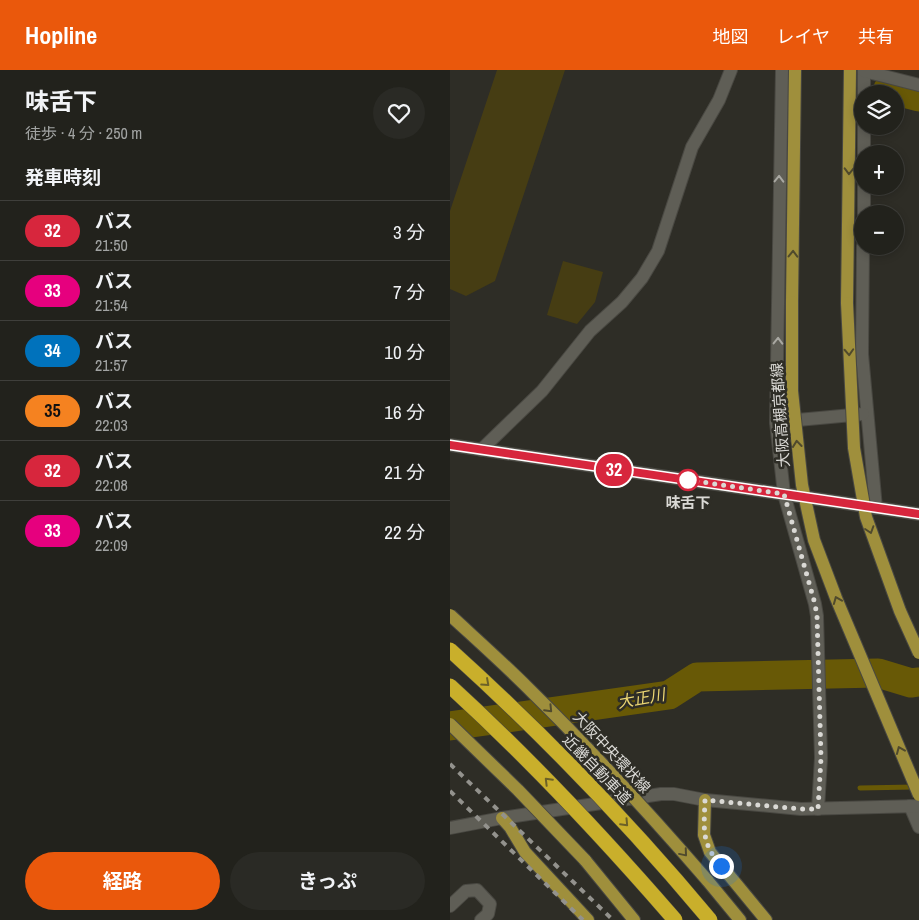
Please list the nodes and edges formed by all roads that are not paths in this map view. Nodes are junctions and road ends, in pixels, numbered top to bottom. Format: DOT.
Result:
graph roads {
  1 [pos="732,70"];
  2 [pos="782,70"];
  3 [pos="795,70"];
  4 [pos="850,70"];
  5 [pos="864,71"];
  6 [pos="864,85"];
  7 [pos="919,85"];
  8 [pos="863,255"];
  9 [pos="867,413"];
  10 [pos="776,422"];
  11 [pos="450,446"];
  12 [pos="481,450"];
  13 [pos="784,494"];
  14 [pos="876,508"];
  15 [pos="919,514"];
  16 [pos="450,615"];
  17 [pos="450,650"];
  18 [pos="919,653"];
  19 [pos="450,686"];
  20 [pos="450,724"];
  21 [pos="919,795"];
  22 [pos="705,800"];
  23 [pos="914,806"];
  24 [pos="818,809"];
  25 [pos="502,818"];
  26 [pos="919,827"];
  27 [pos="450,828"];
  28 [pos="450,906"];
  29 [pos="482,920"];
  30 [pos="588,920"];
  31 [pos="634,920"];
  32 [pos="675,920"];
  33 [pos="710,920"];
  34 [pos="740,920"];
  35 [pos="766,920"];
  1 -- 12 [label="street"];
  10 -- 2 [label="street, one-way"];
  21 -- 3 [label="main road, 大阪高槻京都線, one-way, bridge"];
  4 -- 18 [label="main road, one-way, bridge"];
  5 -- 6 [label="street"];
  5 -- 7 [label="street"];
  8 -- 9 [label="street"];
  9 -- 10 [label="street"];
  9 -- 14 [label="street"];
  10 -- 13 [label="street"];
  11 -- 12 [label="street"];
  12 -- 13 [label="street"];
  13 -- 14 [label="street"];
  13 -- 24 [label="street"];
  14 -- 15 [label="street"];
  16 -- 34 [label="main road, 大阪中央環状線, one-way, bridge"];
  17 -- 33 [label="highway, 近畿自動車道, one-way, bridge"];
  32 -- 19 [label="highway, one-way, bridge"];
  20 -- 31 [label="main road, bridge"];
  22 -- 24 [label="street"];
  22 -- 25 [label="street"];
  22 -- 35 [label="main road"];
  23 -- 24 [label="street"];
  23 -- 26 [label="street"];
  25 -- 27 [label="street"];
  25 -- 30 [label="main road"];
  28 -- 29 [label="street"];
}
